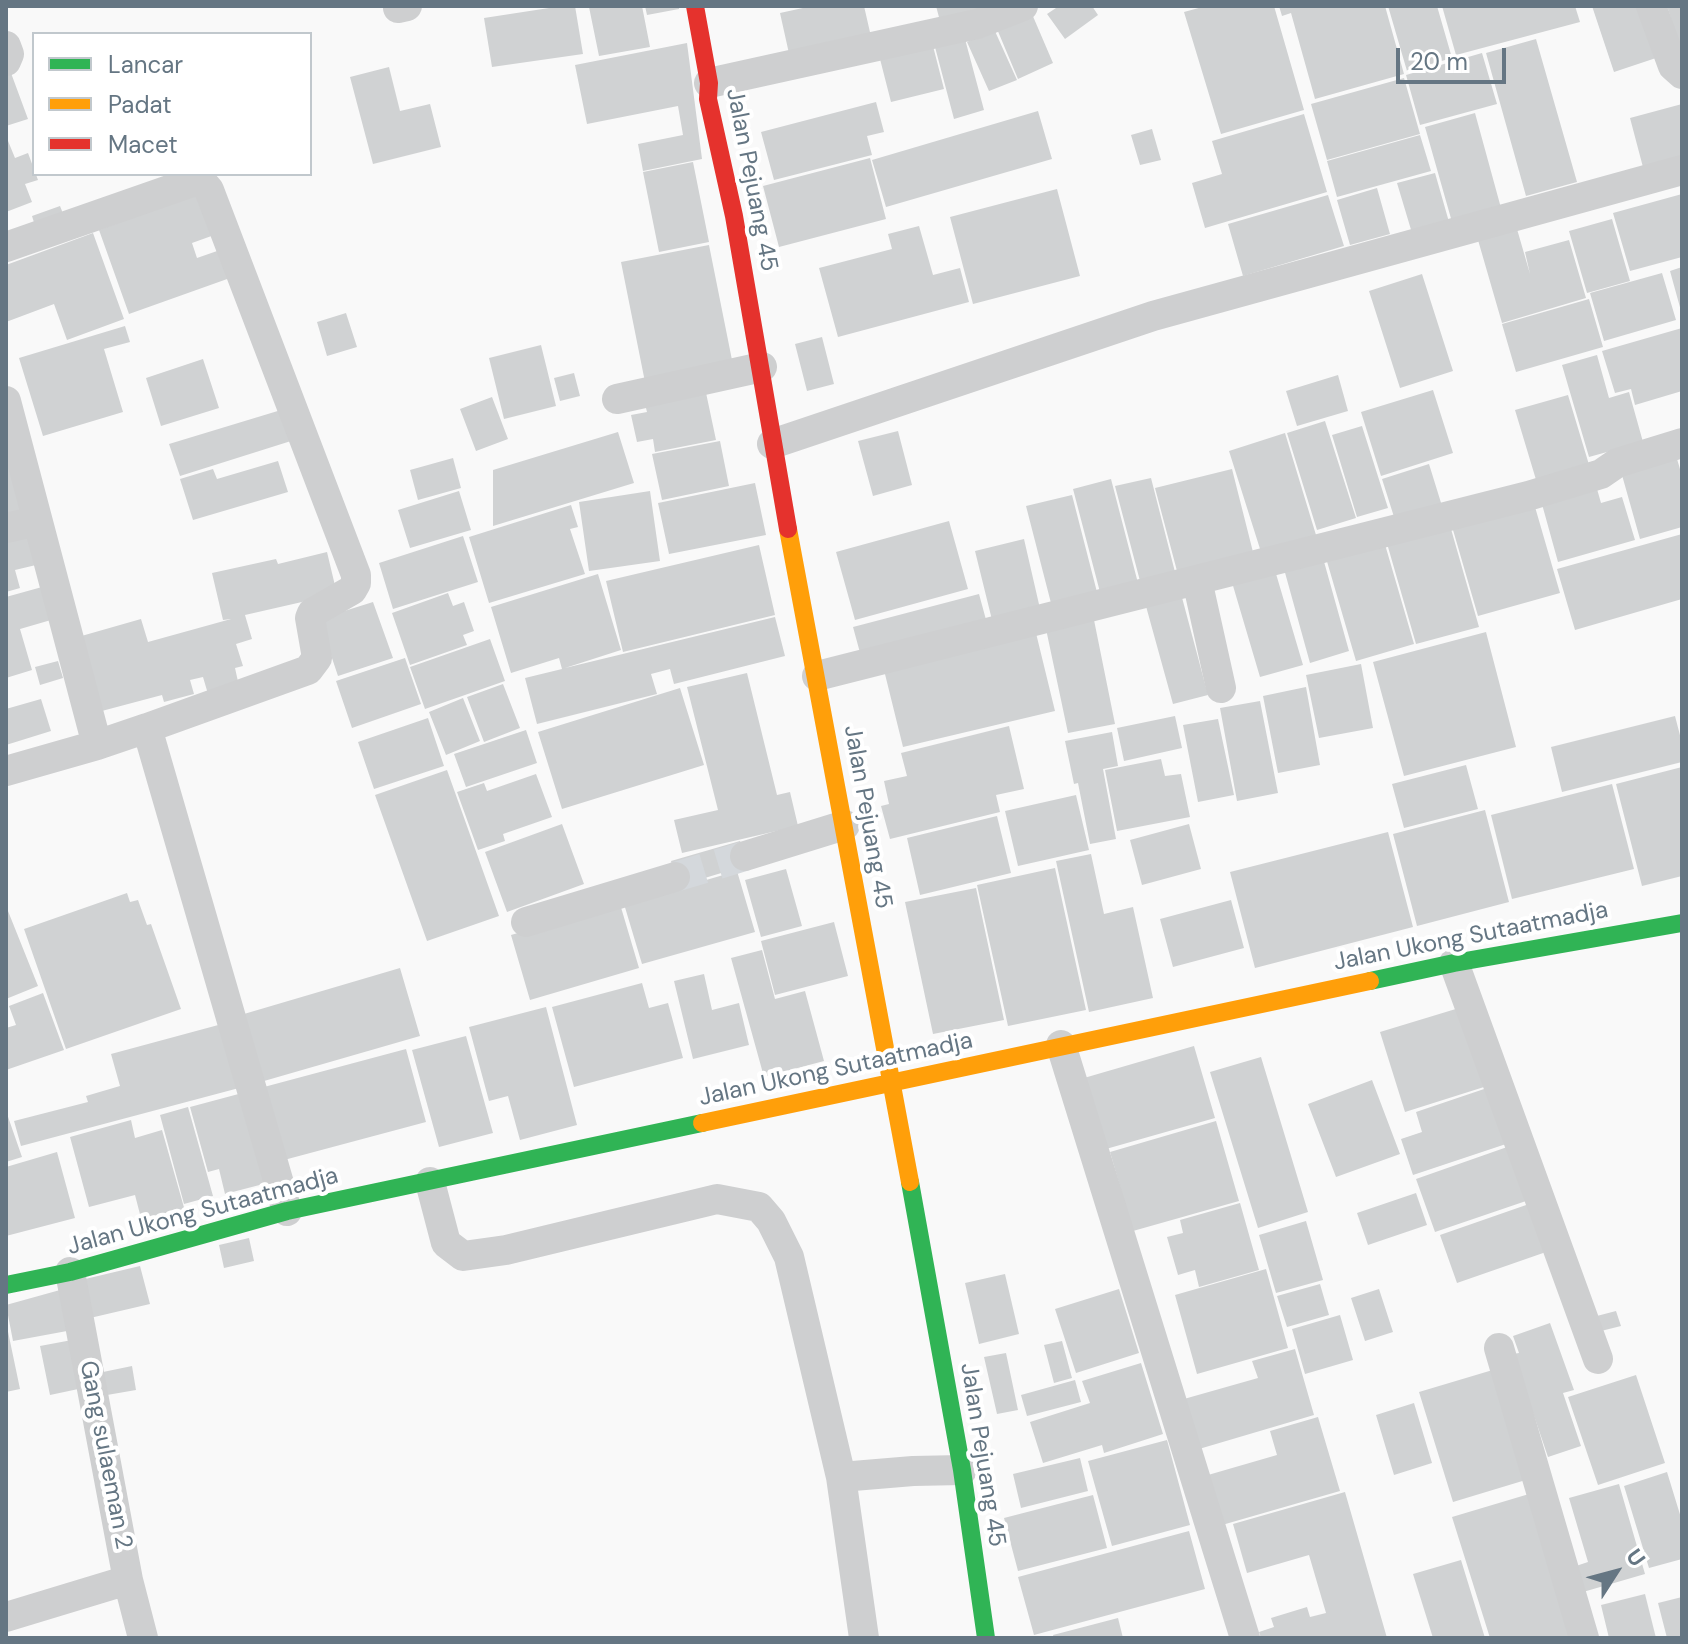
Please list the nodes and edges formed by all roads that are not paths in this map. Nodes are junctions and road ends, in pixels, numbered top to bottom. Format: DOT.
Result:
graph roads {
  1 [pos="695,6"];
  2 [pos="1023,6"];
  3 [pos="1651,6"];
  4 [pos="6,46"];
  5 [pos="6,61"];
  6 [pos="1682,74"];
  7 [pos="709,91"];
  8 [pos="1682,170"];
  9 [pos="6,247"];
  10 [pos="762,367"];
  11 [pos="617,399"];
  12 [pos="6,401"];
  13 [pos="11,436"];
  14 [pos="1682,443"];
  15 [pos="772,444"];
  16 [pos="37,521"];
  17 [pos="6,528"];
  18 [pos="1197,580"];
  19 [pos="817,676"];
  20 [pos="1221,688"];
  21 [pos="147,728"];
  22 [pos="97,745"];
  23 [pos="6,771"];
  24 [pos="845,825"];
  25 [pos="745,856"];
  26 [pos="675,877"];
  27 [pos="526,922"];
  28 [pos="1682,923"];
  29 [pos="1454,963"];
  30 [pos="1061,1045"];
  31 [pos="891,1083"];
  32 [pos="430,1182"];
  33 [pos="287,1211"];
  34 [pos="70,1272"];
  35 [pos="6,1285"];
  36 [pos="1499,1348"];
  37 [pos="1598,1359"];
  38 [pos="962,1470"];
  39 [pos="841,1477"];
  40 [pos="128,1580"];
  41 [pos="6,1617"];
  42 [pos="143,1638"];
  43 [pos="864,1638"];
  44 [pos="986,1638"];
  45 [pos="1245,1638"];
  46 [pos="1584,1638"];
  1 -- 7 [label="main road, Jalan Pejuang 45"];
  2 -- 7 [label="street"];
  3 -- 6 [label="street"];
  4 -- 5 [label="street"];
  7 -- 10 [label="main road, Jalan Pejuang 45"];
  8 -- 15 [label="street"];
  9 -- 21 [label="street"];
  10 -- 11 [label="street"];
  10 -- 15 [label="main road, Jalan Pejuang 45"];
  12 -- 13 [label="street"];
  13 -- 16 [label="street"];
  14 -- 18 [label="street"];
  15 -- 19 [label="main road, Jalan Pejuang 45"];
  16 -- 17 [label="street"];
  16 -- 22 [label="street"];
  18 -- 19 [label="street"];
  18 -- 20 [label="street"];
  19 -- 24 [label="main road, Jalan Pejuang 45"];
  21 -- 22 [label="street"];
  21 -- 33 [label="street"];
  22 -- 23 [label="street"];
  24 -- 25 [label="street"];
  24 -- 31 [label="main road, Jalan Pejuang 45"];
  26 -- 27 [label="street"];
  28 -- 29 [label="main road, Jalan Ukong Sutaatmadja"];
  29 -- 30 [label="main road, Jalan Ukong Sutaatmadja"];
  29 -- 37 [label="street"];
  30 -- 31 [label="main road, Jalan Ukong Sutaatmadja"];
  30 -- 45 [label="street"];
  31 -- 32 [label="main road, Jalan Ukong Sutaatmadja"];
  31 -- 38 [label="main road, Jalan Pejuang 45"];
  32 -- 33 [label="main road, Jalan Ukong Sutaatmadja"];
  32 -- 39 [label="street"];
  33 -- 34 [label="main road, Jalan Ukong Sutaatmadja"];
  34 -- 35 [label="main road, Jalan Ukong Sutaatmadja"];
  34 -- 40 [label="street, Gang sulaeman 2"];
  36 -- 46 [label="street"];
  38 -- 39 [label="street"];
  38 -- 44 [label="main road, Jalan Pejuang 45"];
  39 -- 43 [label="street"];
  40 -- 41 [label="street"];
  40 -- 42 [label="street, Gang sulaeman 2"];
}
